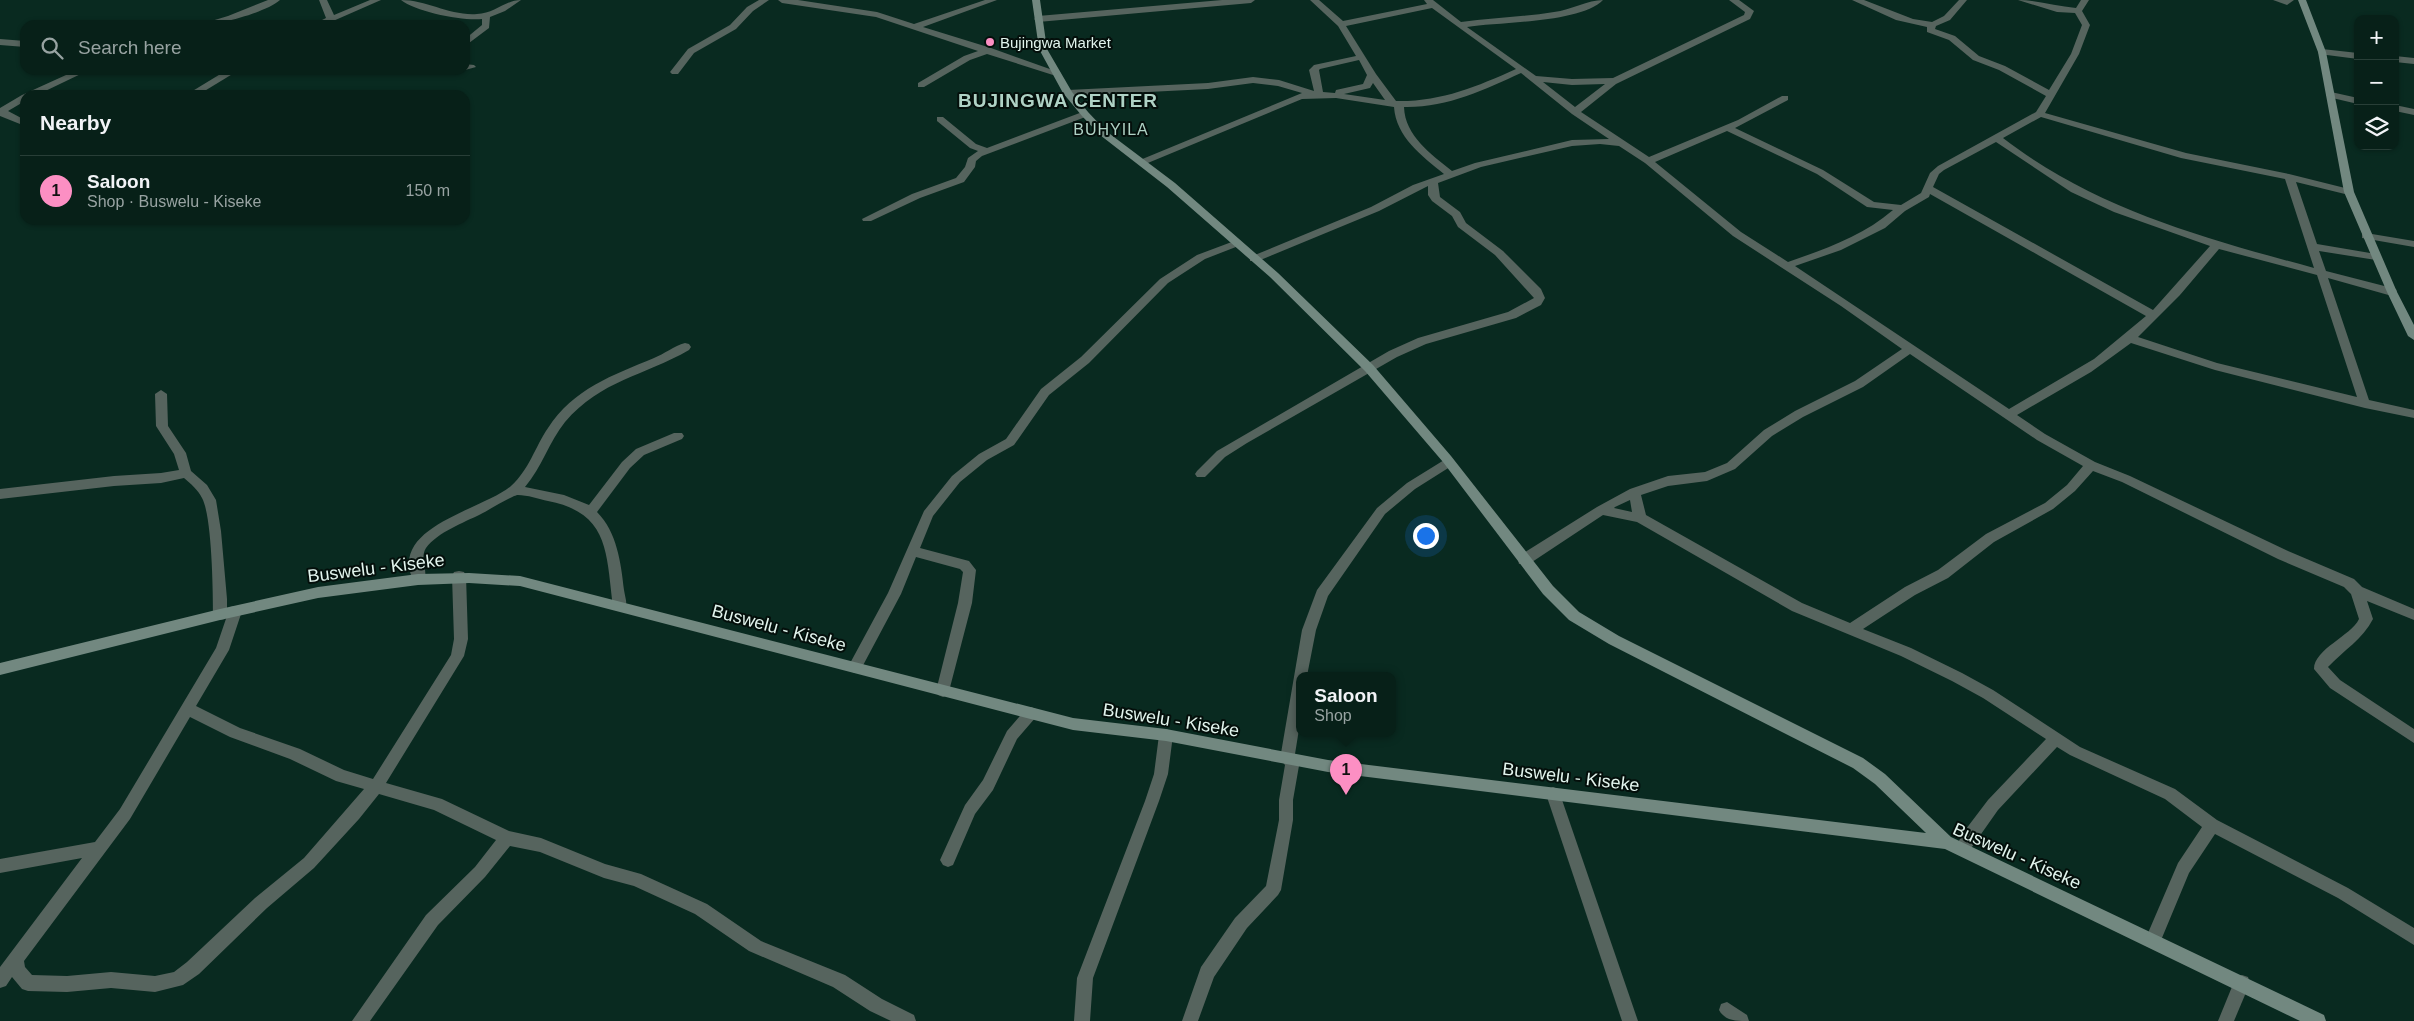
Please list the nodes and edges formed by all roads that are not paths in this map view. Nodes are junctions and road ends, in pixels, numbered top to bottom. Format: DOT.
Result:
graph roads {
  1 [pos="276,0"];
  2 [pos="323,0"];
  3 [pos="377,0"];
  4 [pos="405,0"];
  5 [pos="517,0"];
  6 [pos="765,0"];
  7 [pos="782,0"];
  8 [pos="993,0"];
  9 [pos="1036,0"];
  10 [pos="1251,0"];
  11 [pos="1314,0"];
  12 [pos="1599,0"];
  13 [pos="1733,0"];
  14 [pos="1856,0"];
  15 [pos="1963,0"];
  16 [pos="2022,0"];
  17 [pos="2085,0"];
  18 [pos="2278,0"];
  19 [pos="2290,0"];
  20 [pos="2302,0"];
  21 [pos="1431,2"];
  22 [pos="2078,12"];
  23 [pos="486,16"];
  24 [pos="331,19"];
  25 [pos="224,20"];
  26 [pos="1038,20"];
  27 [pos="1341,24"];
  28 [pos="1459,25"];
  29 [pos="1932,25"];
  30 [pos="914,27"];
  31 [pos="470,39"];
  32 [pos="0,42"];
  33 [pos="20,44"];
  34 [pos="988,50"];
  35 [pos="2322,52"];
  36 [pos="2354,56"];
  37 [pos="1361,57"];
  38 [pos="2399,60"];
  39 [pos="2414,61"];
  40 [pos="1522,69"];
  41 [pos="675,72"];
  42 [pos="1056,73"];
  43 [pos="73,75"];
  44 [pos="225,75"];
  45 [pos="1372,75"];
  46 [pos="1533,78"];
  47 [pos="1616,81"];
  48 [pos="921,85"];
  49 [pos="41,90"];
  50 [pos="200,90"];
  51 [pos="1068,93"];
  52 [pos="1320,94"];
  53 [pos="2050,94"];
  54 [pos="2331,95"];
  55 [pos="1785,98"];
  56 [pos="20,100"];
  57 [pos="2354,100"];
  58 [pos="1396,104"];
  59 [pos="2399,109"];
  60 [pos="1575,112"];
  61 [pos="2414,112"];
  62 [pos="1084,114"];
  63 [pos="2040,114"];
  64 [pos="940,119"];
  65 [pos="20,121"];
  66 [pos="1726,128"];
  67 [pos="1997,138"];
  68 [pos="1620,143"];
  69 [pos="986,151"];
  70 [pos="1648,161"];
  71 [pos="1143,162"];
  72 [pos="1452,176"];
  73 [pos="2289,177"];
  74 [pos="1433,181"];
  75 [pos="1929,189"];
  76 [pos="2349,192"];
  77 [pos="1903,208"];
  78 [pos="866,219"];
  79 [pos="2366,236"];
  80 [pos="1237,243"];
  81 [pos="2414,244"];
  82 [pos="2217,245"];
  83 [pos="2313,247"];
  84 [pos="2376,257"];
  85 [pos="1254,259"];
  86 [pos="1786,266"];
  87 [pos="2321,274"];
  88 [pos="2392,292"];
  89 [pos="2154,316"];
  90 [pos="2414,336"];
  91 [pos="2129,338"];
  92 [pos="685,347"];
  93 [pos="1910,349"];
  94 [pos="1369,368"];
  95 [pos="161,394"];
  96 [pos="2366,404"];
  97 [pos="2010,414"];
  98 [pos="2414,414"];
  99 [pos="678,436"];
  100 [pos="1449,462"];
  101 [pos="2091,465"];
  102 [pos="186,473"];
  103 [pos="1201,474"];
  104 [pos="515,490"];
  105 [pos="1634,492"];
  106 [pos="0,494"];
  107 [pos="1601,510"];
  108 [pos="590,512"];
  109 [pos="1640,518"];
  110 [pos="912,551"];
  111 [pos="1524,560"];
  112 [pos="459,576"];
  113 [pos="419,578"];
  114 [pos="2357,591"];
  115 [pos="620,606"];
  116 [pos="235,611"];
  117 [pos="220,615"];
  118 [pos="2414,615"];
  119 [pos="1852,629"];
  120 [pos="855,667"];
  121 [pos="0,669"];
  122 [pos="1301,672"];
  123 [pos="944,691"];
  124 [pos="188,709"];
  125 [pos="1296,709"];
  126 [pos="1030,713"];
  127 [pos="1166,735"];
  128 [pos="2414,737"];
  129 [pos="2055,739"];
  130 [pos="1290,759"];
  131 [pos="376,786"];
  132 [pos="1553,794"];
  133 [pos="2212,825"];
  134 [pos="507,838"];
  135 [pos="1946,842"];
  136 [pos="101,848"];
  137 [pos="1962,849"];
  138 [pos="948,860"];
  139 [pos="0,866"];
  140 [pos="2414,937"];
  141 [pos="2153,940"];
  142 [pos="16,961"];
  143 [pos="0,980"];
  144 [pos="2242,983"];
  145 [pos="1727,1010"];
  146 [pos="360,1021"];
  147 [pos="908,1021"];
  148 [pos="1082,1021"];
  149 [pos="1190,1021"];
  150 [pos="1630,1021"];
  151 [pos="1740,1021"];
  152 [pos="2226,1021"];
  153 [pos="2318,1021"];
  1 -- 25 [label="street"];
  2 -- 24 [label="street"];
  3 -- 24 [label="street"];
  4 -- 23 [label="street"];
  5 -- 23 [label="street"];
  6 -- 41 [label="street"];
  7 -- 30 [label="street"];
  8 -- 30 [label="street"];
  9 -- 26 [label="main road"];
  10 -- 26 [label="street"];
  11 -- 27 [label="street"];
  12 -- 28 [label="street"];
  13 -- 47 [label="street"];
  14 -- 29 [label="street"];
  15 -- 29 [label="street"];
  16 -- 22 [label="street"];
  17 -- 22 [label="street"];
  18 -- 19 [label="street"];
  20 -- 35 [label="main road"];
  21 -- 27 [label="street"];
  21 -- 28 [label="street"];
  22 -- 53 [label="street"];
  23 -- 31 [label="street"];
  26 -- 42 [label="main road"];
  27 -- 37 [label="street"];
  28 -- 40 [label="street"];
  29 -- 53 [label="street"];
  30 -- 34 [label="street"];
  32 -- 33 [label="street"];
  34 -- 42 [label="street"];
  34 -- 48 [label="street"];
  35 -- 36 [label="street"];
  35 -- 54 [label="main road"];
  37 -- 45 [label="street"];
  37 -- 52 [label="street"];
  38 -- 39 [label="street"];
  40 -- 46 [label="street"];
  40 -- 58 [label="street"];
  42 -- 51 [label="main road"];
  43 -- 49 [label="street"];
  44 -- 50 [label="street"];
  45 -- 52 [label="street"];
  45 -- 58 [label="street"];
  46 -- 47 [label="street"];
  46 -- 60 [label="street"];
  47 -- 60 [label="street"];
  51 -- 52 [label="street"];
  51 -- 62 [label="main road"];
  52 -- 58 [label="street"];
  52 -- 71 [label="street"];
  53 -- 63 [label="street"];
  54 -- 57 [label="street"];
  54 -- 76 [label="main road"];
  55 -- 66 [label="street"];
  56 -- 65 [label="street"];
  58 -- 72 [label="street"];
  59 -- 61 [label="street"];
  60 -- 68 [label="street"];
  62 -- 69 [label="street"];
  62 -- 71 [label="main road"];
  63 -- 67 [label="street"];
  63 -- 73 [label="street"];
  64 -- 69 [label="street"];
  66 -- 70 [label="street"];
  66 -- 77 [label="street"];
  67 -- 75 [label="street"];
  67 -- 82 [label="street"];
  68 -- 70 [label="street"];
  68 -- 72 [label="street"];
  69 -- 78 [label="street"];
  70 -- 86 [label="street"];
  71 -- 80 [label="main road"];
  72 -- 74 [label="street"];
  73 -- 76 [label="street"];
  73 -- 83 [label="street"];
  74 -- 85 [label="street"];
  74 -- 94 [label="street"];
  75 -- 77 [label="street"];
  75 -- 89 [label="street"];
  76 -- 79 [label="main road"];
  77 -- 86 [label="street"];
  79 -- 81 [label="street"];
  79 -- 84 [label="main road"];
  80 -- 85 [label="main road"];
  80 -- 110 [label="street"];
  82 -- 87 [label="street"];
  82 -- 89 [label="street"];
  83 -- 84 [label="street"];
  83 -- 87 [label="street"];
  84 -- 88 [label="main road"];
  85 -- 94 [label="main road"];
  86 -- 93 [label="street"];
  87 -- 88 [label="street"];
  87 -- 96 [label="street"];
  88 -- 90 [label="main road"];
  89 -- 91 [label="street"];
  91 -- 96 [label="street"];
  91 -- 97 [label="street"];
  92 -- 104 [label="street"];
  93 -- 97 [label="street"];
  93 -- 105 [label="street"];
  94 -- 100 [label="main road"];
  94 -- 103 [label="street"];
  95 -- 102 [label="street"];
  96 -- 98 [label="street"];
  97 -- 101 [label="street"];
  99 -- 108 [label="street"];
  100 -- 111 [label="main road"];
  100 -- 122 [label="street"];
  101 -- 114 [label="street"];
  101 -- 119 [label="street"];
  102 -- 106 [label="street"];
  102 -- 117 [label="street"];
  104 -- 108 [label="street"];
  104 -- 113 [label="street"];
  105 -- 107 [label="street"];
  105 -- 109 [label="street"];
  107 -- 109 [label="street"];
  107 -- 111 [label="street"];
  108 -- 115 [label="street"];
  109 -- 119 [label="street"];
  110 -- 120 [label="street"];
  110 -- 123 [label="street"];
  111 -- 135 [label="main road"];
  112 -- 113 [label="main road, Buswelu - Kiseke"];
  112 -- 115 [label="main road, Buswelu - Kiseke"];
  112 -- 131 [label="street"];
  113 -- 116 [label="main road, Buswelu - Kiseke"];
  114 -- 118 [label="street"];
  114 -- 128 [label="street"];
  115 -- 120 [label="main road, Buswelu - Kiseke"];
  116 -- 117 [label="main road, Buswelu - Kiseke"];
  116 -- 124 [label="street"];
  117 -- 121 [label="main road, Buswelu - Kiseke"];
  119 -- 129 [label="street"];
  120 -- 123 [label="main road, Buswelu - Kiseke"];
  123 -- 126 [label="main road, Buswelu - Kiseke"];
  124 -- 131 [label="street"];
  124 -- 136 [label="street"];
  125 -- 130 [label="street"];
  126 -- 127 [label="main road, Buswelu - Kiseke"];
  126 -- 138 [label="street"];
  127 -- 130 [label="main road, Buswelu - Kiseke"];
  127 -- 148 [label="street"];
  129 -- 133 [label="street"];
  129 -- 137 [label="street"];
  130 -- 132 [label="main road, Buswelu - Kiseke"];
  130 -- 149 [label="street"];
  131 -- 134 [label="street"];
  131 -- 142 [label="street"];
  132 -- 135 [label="main road, Buswelu - Kiseke"];
  132 -- 150 [label="street"];
  133 -- 140 [label="street"];
  133 -- 141 [label="street"];
  134 -- 146 [label="street"];
  134 -- 147 [label="street"];
  135 -- 137 [label="main road, Buswelu - Kiseke"];
  136 -- 139 [label="street"];
  136 -- 142 [label="street"];
  137 -- 141 [label="main road, Buswelu - Kiseke"];
  141 -- 144 [label="main road, Buswelu - Kiseke"];
  142 -- 143 [label="street"];
  144 -- 152 [label="street"];
  144 -- 153 [label="main road, Buswelu - Kiseke"];
  145 -- 151 [label="street"];
}
